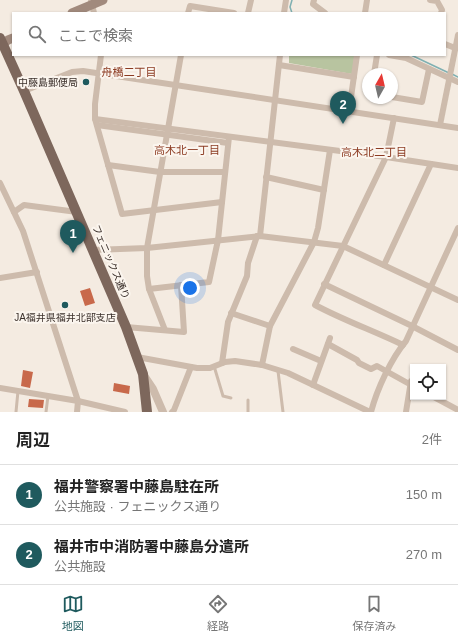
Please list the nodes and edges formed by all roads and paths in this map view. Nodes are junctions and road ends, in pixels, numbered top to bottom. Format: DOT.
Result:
graph roads {
  1 [pos="103,0"];
  2 [pos="251,0"];
  3 [pos="314,0"];
  4 [pos="367,0"];
  5 [pos="430,0"];
  6 [pos="92,6"];
  7 [pos="75,12"];
  8 [pos="188,12"];
  9 [pos="228,12"];
  10 [pos="248,12"];
  11 [pos="325,12"];
  12 [pos="365,12"];
  13 [pos="441,12"];
  14 [pos="458,35"];
  15 [pos="12,38"];
  16 [pos="1,43"];
  17 [pos="446,44"];
  18 [pos="455,48"];
  19 [pos="101,56"];
  20 [pos="181,56"];
  21 [pos="280,56"];
  22 [pos="357,56"];
  23 [pos="377,56"];
  24 [pos="395,56"];
  25 [pos="279,65"];
  26 [pos="375,68"];
  27 [pos="430,69"];
  28 [pos="99,74"];
  29 [pos="354,76"];
  30 [pos="449,78"];
  31 [pos="458,82"];
  32 [pos="176,86"];
  33 [pos="24,91"];
  34 [pos="398,98"];
  35 [pos="275,100"];
  36 [pos="349,111"];
  37 [pos="394,118"];
  38 [pos="96,122"];
  39 [pos="440,125"];
  40 [pos="458,128"];
  41 [pos="167,132"];
  42 [pos="228,140"];
  43 [pos="270,142"];
  44 [pos="330,150"];
  45 [pos="386,157"];
  46 [pos="431,164"];
  47 [pos="108,166"];
  48 [pos="458,168"];
  49 [pos="160,172"];
  50 [pos="225,172"];
  51 [pos="266,178"];
  52 [pos="0,183"];
  53 [pos="324,190"];
  54 [pos="2,192"];
  55 [pos="222,202"];
  56 [pos="154,210"];
  57 [pos="14,212"];
  58 [pos="76,212"];
  59 [pos="458,228"];
  60 [pos="258,236"];
  61 [pos="218,240"];
  62 [pos="314,242"];
  63 [pos="343,246"];
  64 [pos="147,248"];
  65 [pos="93,250"];
  66 [pos="384,265"];
  67 [pos="37,272"];
  68 [pos="0,278"];
  69 [pos="324,284"];
  70 [pos="181,285"];
  71 [pos="431,287"];
  72 [pos="149,289"];
  73 [pos="458,300"];
  74 [pos="231,313"];
  75 [pos="270,326"];
  76 [pos="412,326"];
  77 [pos="126,327"];
  78 [pos="165,330"];
  79 [pos="403,345"];
  80 [pos="293,349"];
  81 [pos="458,350"];
  82 [pos="137,357"];
  83 [pos="321,361"];
  84 [pos="222,363"];
  85 [pos="262,365"];
  86 [pos="214,366"];
  87 [pos="191,367"];
  88 [pos="277,369"];
  89 [pos="388,372"];
  90 [pos="143,374"];
  91 [pos="410,383"];
  92 [pos="312,385"];
  93 [pos="0,388"];
  94 [pos="410,390"];
  95 [pos="18,391"];
  96 [pos="48,396"];
  97 [pos="231,398"];
  98 [pos="248,400"];
  99 [pos="440,400"];
  100 [pos="78,402"];
  101 [pos="458,410"];
  102 [pos="16,412"];
  103 [pos="46,412"];
  104 [pos="77,412"];
  105 [pos="125,412"];
  106 [pos="147,412"];
  107 [pos="163,412"];
  108 [pos="172,412"];
  109 [pos="248,412"];
  110 [pos="283,412"];
  111 [pos="371,412"];
  112 [pos="406,412"];
  1 -- 6 [label="main road"];
  2 -- 10 [label="street"];
  3 -- 11 [label="street"];
  4 -- 12 [label="street"];
  5 -- 13 [label="street"];
  6 -- 7 [label="main road"];
  8 -- 9 [label="street"];
  14 -- 18 [label="street"];
  15 -- 16 [label="main road"];
  16 -- 33 [label="main road, フェニックス通り"];
  17 -- 18 [label="street"];
  18 -- 30 [label="street"];
  19 -- 28 [label="street"];
  20 -- 32 [label="street"];
  21 -- 25 [label="street"];
  22 -- 29 [label="street"];
  23 -- 26 [label="street"];
  24 -- 27 [label="street"];
  25 -- 29 [label="street"];
  25 -- 35 [label="street"];
  27 -- 30 [label="street"];
  27 -- 34 [label="street"];
  28 -- 32 [label="street"];
  28 -- 33 [label="street"];
  28 -- 38 [label="street"];
  29 -- 36 [label="street"];
  30 -- 31 [label="street"];
  30 -- 39 [label="street"];
  32 -- 35 [label="street"];
  32 -- 41 [label="street"];
  33 -- 58 [label="main road, フェニックス通り"];
  35 -- 36 [label="street"];
  35 -- 43 [label="street"];
  36 -- 37 [label="street"];
  37 -- 39 [label="street"];
  37 -- 45 [label="street"];
  38 -- 41 [label="street"];
  38 -- 47 [label="street"];
  39 -- 40 [label="street"];
  41 -- 42 [label="street"];
  41 -- 49 [label="street"];
  42 -- 43 [label="street"];
  42 -- 50 [label="street"];
  43 -- 44 [label="street"];
  43 -- 51 [label="street"];
  44 -- 45 [label="street"];
  44 -- 53 [label="street"];
  45 -- 46 [label="street"];
  45 -- 63 [label="street"];
  46 -- 48 [label="street"];
  46 -- 66 [label="street"];
  47 -- 49 [label="street"];
  47 -- 56 [label="street"];
  49 -- 50 [label="street"];
  49 -- 56 [label="street"];
  50 -- 55 [label="street"];
  51 -- 53 [label="street"];
  51 -- 60 [label="street"];
  52 -- 54 [label="street"];
  53 -- 62 [label="street"];
  54 -- 57 [label="street"];
  55 -- 56 [label="street"];
  55 -- 61 [label="street"];
  56 -- 64 [label="street"];
  57 -- 58 [label="street"];
  57 -- 67 [label="street"];
  58 -- 65 [label="main road, フェニックス通り"];
  59 -- 71 [label="street"];
  60 -- 61 [label="street"];
  60 -- 62 [label="street"];
  60 -- 74 [label="street"];
  61 -- 64 [label="street"];
  61 -- 70 [label="street"];
  62 -- 63 [label="street"];
  62 -- 75 [label="street"];
  63 -- 66 [label="street"];
  63 -- 69 [label="street"];
  64 -- 65 [label="street"];
  64 -- 72 [label="street"];
  65 -- 77 [label="main road, フェニックス通り"];
  66 -- 71 [label="street"];
  67 -- 68 [label="street"];
  67 -- 100 [label="street"];
  69 -- 76 [label="street"];
  69 -- 79 [label="street"];
  70 -- 72 [label="street"];
  70 -- 78 [label="street"];
  71 -- 73 [label="street"];
  71 -- 76 [label="street"];
  72 -- 78 [label="street"];
  74 -- 75 [label="street"];
  74 -- 84 [label="street"];
  75 -- 85 [label="street"];
  76 -- 79 [label="street"];
  76 -- 81 [label="street"];
  77 -- 78 [label="street"];
  77 -- 82 [label="main road, フェニックス通り"];
  79 -- 89 [label="street"];
  80 -- 83 [label="street"];
  82 -- 87 [label="street"];
  82 -- 90 [label="main road, フェニックス通り"];
  83 -- 89 [label="street"];
  83 -- 92 [label="street"];
  84 -- 85 [label="street"];
  84 -- 86 [label="street"];
  85 -- 88 [label="street"];
  86 -- 87 [label="street"];
  86 -- 97 [label="lane"];
  87 -- 108 [label="street"];
  88 -- 92 [label="street"];
  88 -- 110 [label="lane"];
  89 -- 91 [label="street"];
  89 -- 111 [label="street"];
  90 -- 106 [label="main road, フェニックス通り"];
  90 -- 107 [label="street"];
  92 -- 111 [label="street"];
  93 -- 95 [label="street"];
  94 -- 112 [label="street"];
  95 -- 96 [label="street"];
  95 -- 102 [label="lane"];
  96 -- 100 [label="street"];
  96 -- 103 [label="lane"];
  98 -- 109 [label="lane"];
  99 -- 101 [label="street"];
  100 -- 104 [label="street"];
  100 -- 105 [label="street"];
}
